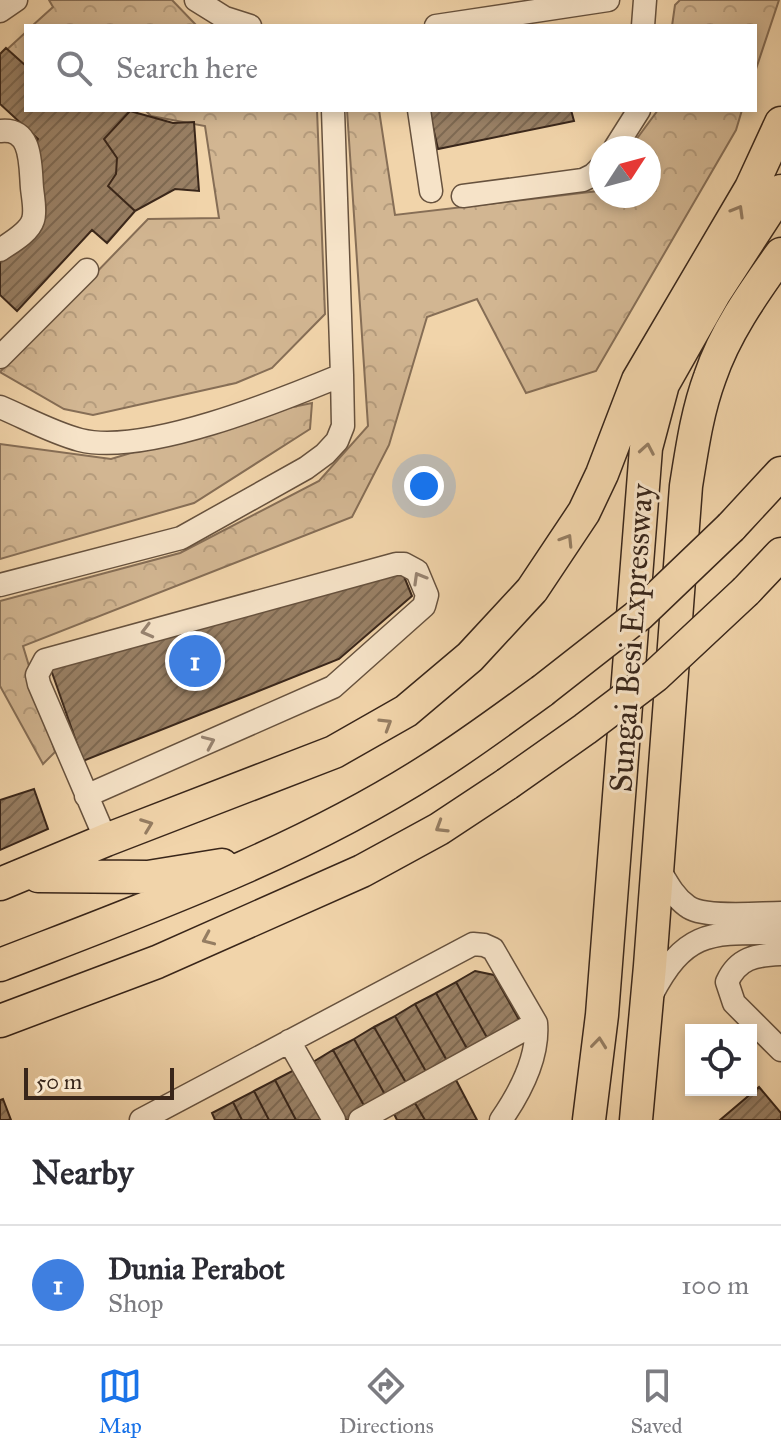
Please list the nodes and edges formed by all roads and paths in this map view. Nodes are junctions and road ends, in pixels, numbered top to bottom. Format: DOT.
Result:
graph roads {
  1 [pos="16,0"];
  2 [pos="196,0"];
  3 [pos="608,0"];
  4 [pos="645,0"];
  5 [pos="0,11"];
  6 [pos="244,24"];
  7 [pos="449,24"];
  8 [pos="643,24"];
  9 [pos="333,112"];
  10 [pos="419,112"];
  11 [pos="638,112"];
  12 [pos="781,123"];
  13 [pos="0,131"];
  14 [pos="623,136"];
  15 [pos="589,177"];
  16 [pos="431,191"];
  17 [pos="781,191"];
  18 [pos="463,196"];
  19 [pos="0,250"];
  20 [pos="781,254"];
  21 [pos="87,270"];
  22 [pos="0,357"];
  23 [pos="342,375"];
  24 [pos="0,407"];
  25 [pos="781,473"];
  26 [pos="781,554"];
  27 [pos="0,585"];
  28 [pos="86,796"];
  29 [pos="106,840"];
  30 [pos="263,858"];
  31 [pos="656,865"];
  32 [pos="11,880"];
  33 [pos="781,913"];
  34 [pos="781,933"];
  35 [pos="781,954"];
  36 [pos="0,965"];
  37 [pos="646,1004"];
  38 [pos="0,1021"];
  39 [pos="536,1023"];
  40 [pos="289,1041"];
  41 [pos="781,1050"];
  42 [pos="141,1120"];
  43 [pos="334,1120"];
  44 [pos="360,1120"];
  45 [pos="501,1120"];
  46 [pos="589,1120"];
  47 [pos="636,1120"];
  1 -- 5 [label="street"];
  2 -- 6 [label="street"];
  3 -- 7 [label="street"];
  4 -- 8 [label="street"];
  9 -- 23 [label="street"];
  10 -- 16 [label="street"];
  11 -- 14 [label="street"];
  29 -- 12 [label="highway, one-way"];
  13 -- 19 [label="street"];
  15 -- 18 [label="street"];
  46 -- 17 [label="highway, Sungai Besi Expressway, one-way"];
  20 -- 31 [label="highway, Sungai Besi Expressway"];
  21 -- 22 [label="street"];
  23 -- 24 [label="street"];
  23 -- 27 [label="street"];
  25 -- 30 [label="highway, bridge"];
  26 -- 38 [label="highway, one-way, bridge"];
  28 -- 28 [label="street, one-way"];
  28 -- 29 [label="street"];
  29 -- 32 [label="highway"];
  30 -- 32 [label="highway"];
  30 -- 36 [label="highway"];
  31 -- 33 [label="street"];
  31 -- 37 [label="highway, Sungai Besi Expressway"];
  34 -- 37 [label="street"];
  35 -- 41 [label="street"];
  37 -- 47 [label="highway, Sungai Besi Expressway"];
  39 -- 40 [label="street"];
  39 -- 44 [label="street"];
  39 -- 45 [label="street"];
  40 -- 42 [label="street"];
  40 -- 43 [label="street"];
}
